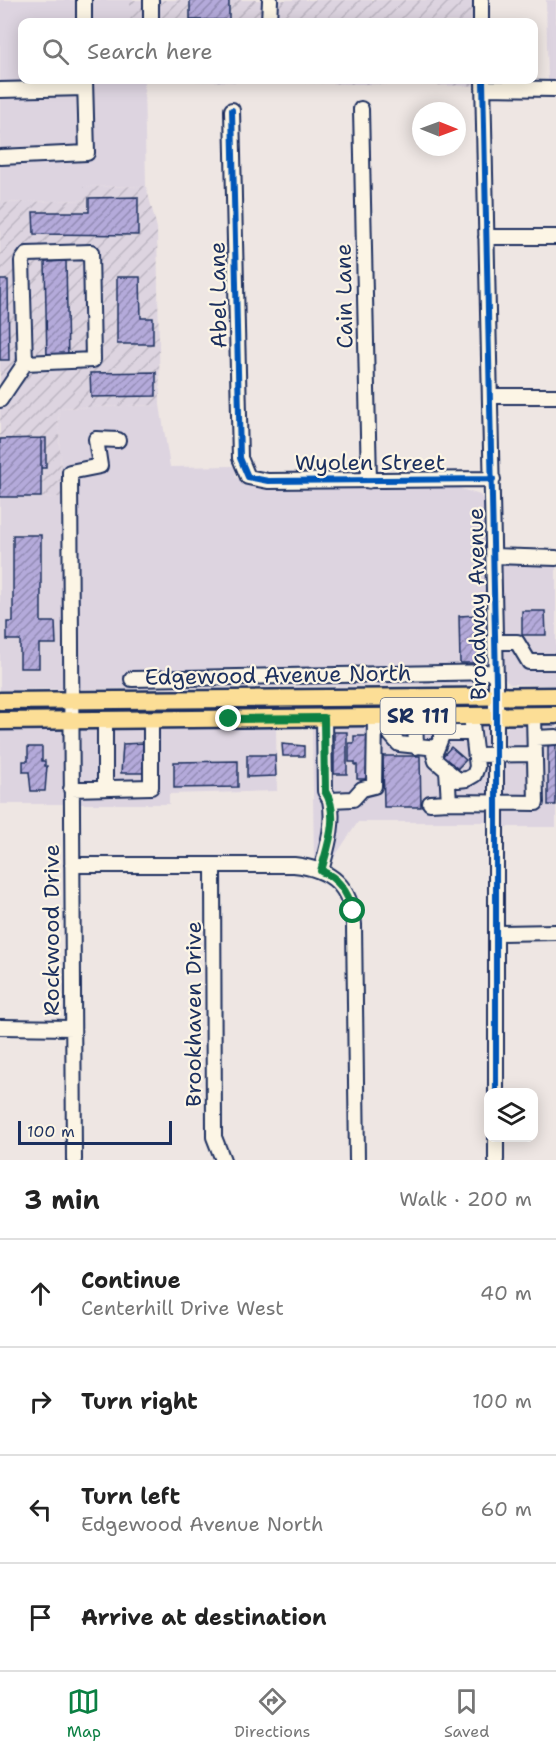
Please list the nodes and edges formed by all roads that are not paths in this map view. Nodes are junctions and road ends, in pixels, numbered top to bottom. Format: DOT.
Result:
graph roads {
  1 [pos="84,0"];
  2 [pos="151,0"];
  3 [pos="270,0"];
  4 [pos="481,0"];
  5 [pos="84,18"];
  6 [pos="151,18"];
  7 [pos="269,18"];
  8 [pos="481,18"];
  9 [pos="85,84"];
  10 [pos="483,84"];
  11 [pos="556,88"];
  12 [pos="0,90"];
  13 [pos="361,109"];
  14 [pos="232,110"];
  15 [pos="0,157"];
  16 [pos="486,237"];
  17 [pos="556,237"];
  18 [pos="25,363"];
  19 [pos="490,396"];
  20 [pos="556,396"];
  21 [pos="0,400"];
  22 [pos="118,440"];
  23 [pos="248,477"];
  24 [pos="493,479"];
  25 [pos="369,481"];
  26 [pos="494,556"];
  27 [pos="555,560"];
  28 [pos="496,642"];
  29 [pos="556,662"];
  30 [pos="496,672"];
  31 [pos="374,674"];
  32 [pos="279,676"];
  33 [pos="186,678"];
  34 [pos="132,679"];
  35 [pos="496,696"];
  36 [pos="556,696"];
  37 [pos="375,697"];
  38 [pos="279,698"];
  39 [pos="186,699"];
  40 [pos="70,700"];
  41 [pos="0,701"];
  42 [pos="496,715"];
  43 [pos="534,715"];
  44 [pos="556,715"];
  45 [pos="415,716"];
  46 [pos="381,717"];
  47 [pos="279,718"];
  48 [pos="324,718"];
  49 [pos="150,720"];
  50 [pos="0,721"];
  51 [pos="70,721"];
  52 [pos="105,721"];
  53 [pos="472,724"];
  54 [pos="443,725"];
  55 [pos="458,733"];
  56 [pos="556,737"];
  57 [pos="535,738"];
  58 [pos="416,747"];
  59 [pos="497,754"];
  60 [pos="535,754"];
  61 [pos="476,755"];
  62 [pos="440,760"];
  63 [pos="105,788"];
  64 [pos="71,789"];
  65 [pos="330,800"];
  66 [pos="449,802"];
  67 [pos="430,803"];
  68 [pos="497,803"];
  69 [pos="72,865"];
  70 [pos="213,866"];
  71 [pos="321,871"];
  72 [pos="497,933"];
  73 [pos="556,933"];
  74 [pos="0,1027"];
  75 [pos="73,1028"];
  76 [pos="496,1088"];
  77 [pos="496,1142"];
  78 [pos="74,1160"];
  79 [pos="223,1160"];
  80 [pos="357,1160"];
  81 [pos="496,1160"];
  1 -- 5 [label="street"];
  2 -- 6 [label="street"];
  3 -- 7 [label="street"];
  4 -- 8 [label="street"];
  9 -- 12 [label="street"];
  9 -- 15 [label="street"];
  10 -- 11 [label="street"];
  10 -- 16 [label="street, Broadway Avenue"];
  13 -- 25 [label="street, Cain Lane"];
  14 -- 23 [label="street, Abel Lane"];
  16 -- 17 [label="street"];
  16 -- 19 [label="street, Broadway Avenue"];
  18 -- 18 [label="street"];
  18 -- 21 [label="street"];
  19 -- 20 [label="street"];
  19 -- 24 [label="street, Broadway Avenue"];
  22 -- 40 [label="street, Rockwood Drive"];
  23 -- 25 [label="street, Wyolen Street"];
  24 -- 25 [label="street, Wyolen Street"];
  24 -- 26 [label="street, Broadway Avenue"];
  26 -- 27 [label="street"];
  26 -- 28 [label="street, Broadway Avenue"];
  28 -- 29 [label="street"];
  28 -- 30 [label="street, Broadway Avenue"];
  30 -- 31 [label="street"];
  30 -- 35 [label="street, Broadway Avenue"];
  31 -- 32 [label="street"];
  31 -- 37 [label="street"];
  32 -- 33 [label="street"];
  32 -- 38 [label="street"];
  33 -- 34 [label="street"];
  33 -- 39 [label="street"];
  35 -- 36 [label="main road, Edgewood Avenue North / SR 111"];
  35 -- 37 [label="main road, Edgewood Avenue North / SR 111"];
  35 -- 42 [label="street, Broadway Avenue"];
  37 -- 38 [label="main road, Edgewood Avenue North / SR 111"];
  38 -- 39 [label="main road, Edgewood Avenue North / SR 111"];
  38 -- 47 [label="street"];
  39 -- 40 [label="main road, Edgewood Avenue North / SR 111"];
  40 -- 41 [label="main road, Edgewood Avenue North / SR 111"];
  40 -- 51 [label="street, Rockwood Drive"];
  42 -- 43 [label="main road, Edgewood Avenue North / SR 111"];
  42 -- 53 [label="main road, Edgewood Avenue North / SR 111"];
  42 -- 59 [label="street, Broadway Avenue"];
  43 -- 44 [label="main road, Edgewood Avenue North / SR 111"];
  43 -- 57 [label="street"];
  45 -- 46 [label="main road, Edgewood Avenue North / SR 111"];
  45 -- 54 [label="main road, Edgewood Avenue North / SR 111"];
  45 -- 58 [label="street"];
  46 -- 48 [label="main road, Edgewood Avenue North / SR 111"];
  46 -- 58 [label="street"];
  46 -- 65 [label="street"];
  47 -- 48 [label="main road, Edgewood Avenue North / SR 111"];
  47 -- 49 [label="main road, Edgewood Avenue North / SR 111"];
  48 -- 65 [label="street"];
  49 -- 52 [label="main road, Edgewood Avenue North / SR 111"];
  49 -- 63 [label="street"];
  50 -- 51 [label="main road, Edgewood Avenue North / SR 111"];
  51 -- 52 [label="main road, Edgewood Avenue North / SR 111"];
  51 -- 64 [label="street, Rockwood Drive"];
  52 -- 63 [label="street"];
  53 -- 54 [label="main road, Edgewood Avenue North / SR 111"];
  53 -- 55 [label="street"];
  53 -- 61 [label="street"];
  54 -- 55 [label="street"];
  54 -- 62 [label="street"];
  55 -- 62 [label="street"];
  56 -- 57 [label="street"];
  57 -- 60 [label="street"];
  58 -- 62 [label="street"];
  59 -- 60 [label="street"];
  59 -- 61 [label="street"];
  59 -- 68 [label="street, Broadway Avenue"];
  60 -- 68 [label="street"];
  61 -- 62 [label="street"];
  62 -- 66 [label="street"];
  63 -- 64 [label="street"];
  64 -- 69 [label="street, Rockwood Drive"];
  65 -- 71 [label="street"];
  66 -- 67 [label="street"];
  66 -- 68 [label="street"];
  68 -- 72 [label="street, Broadway Avenue"];
  69 -- 70 [label="street"];
  69 -- 75 [label="street, Rockwood Drive"];
  70 -- 71 [label="street"];
  70 -- 79 [label="street, Brookhaven Drive"];
  71 -- 80 [label="street"];
  72 -- 73 [label="street"];
  72 -- 76 [label="street, Broadway Avenue"];
  74 -- 75 [label="street"];
  75 -- 78 [label="street, Rockwood Drive"];
  77 -- 81 [label="street"];
}
